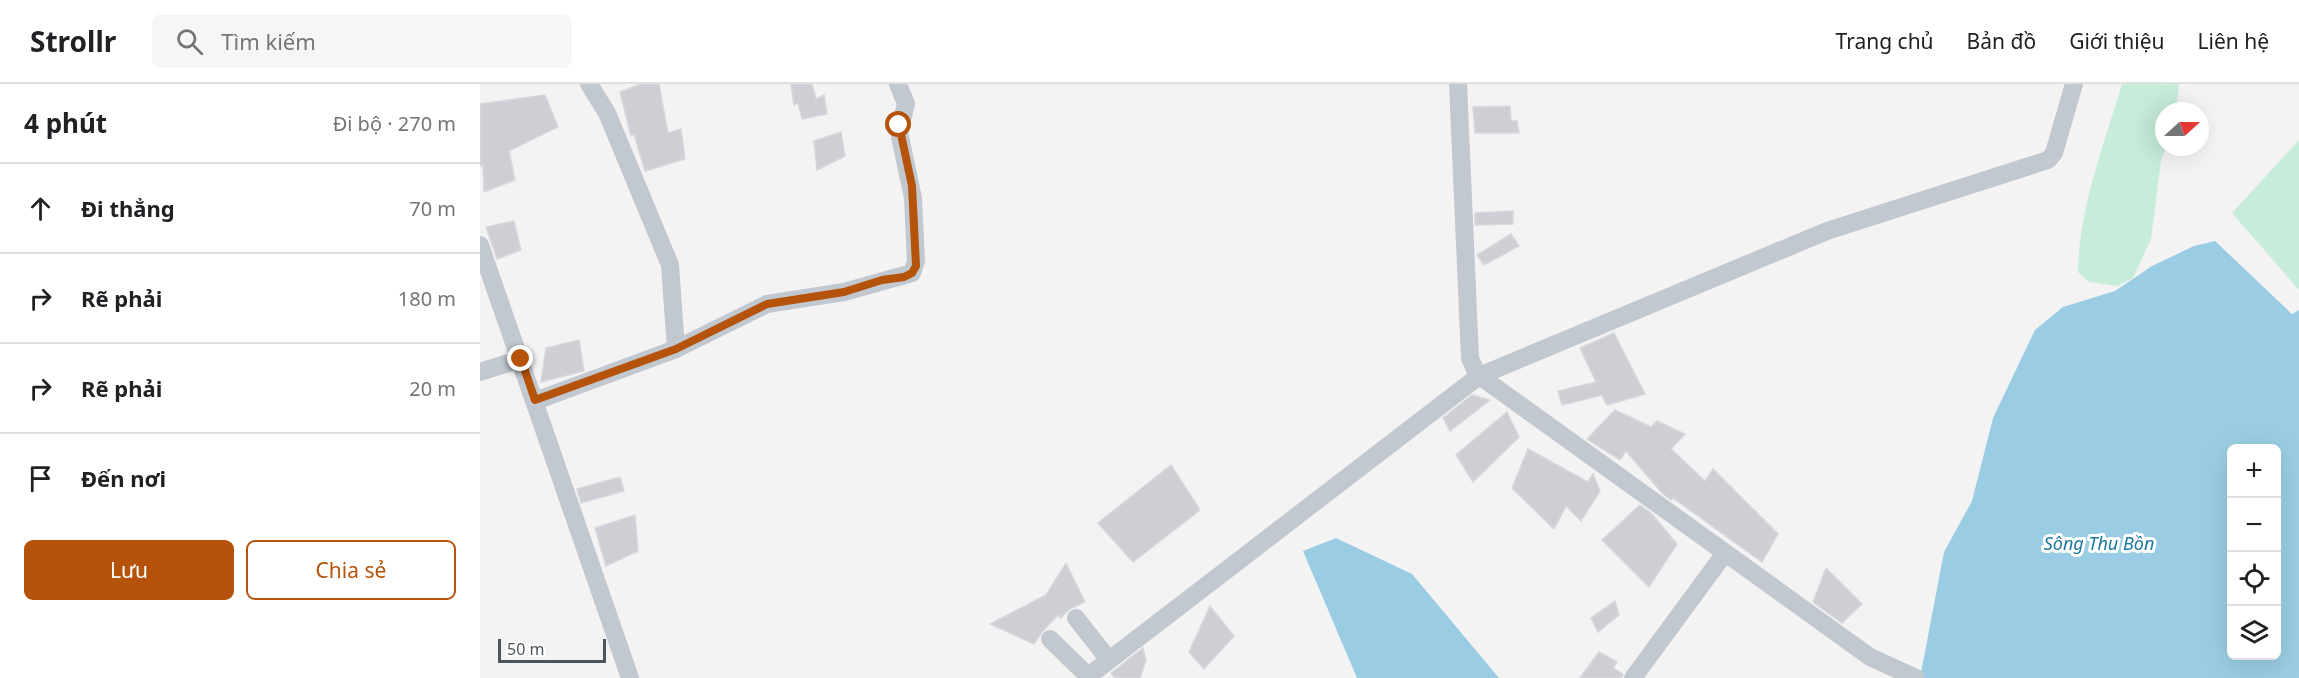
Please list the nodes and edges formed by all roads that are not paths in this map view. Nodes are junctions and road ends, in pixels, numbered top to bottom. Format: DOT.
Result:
graph roads {
  1 [pos="589,84"];
  2 [pos="898,84"];
  3 [pos="1458,84"];
  4 [pos="2074,84"];
  5 [pos="480,245"];
  6 [pos="676,349"];
  7 [pos="521,359"];
  8 [pos="480,372"];
  9 [pos="1479,376"];
  10 [pos="535,400"];
  11 [pos="1725,553"];
  12 [pos="1076,618"];
  13 [pos="1050,639"];
  14 [pos="1109,660"];
  15 [pos="1088,677"];
  16 [pos="1913,677"];
  17 [pos="630,678"];
  18 [pos="1633,678"];
  1 -- 6 [label="street"];
  2 -- 6 [label="street"];
  3 -- 9 [label="street"];
  4 -- 9 [label="street"];
  5 -- 7 [label="street"];
  6 -- 10 [label="street"];
  7 -- 8 [label="street"];
  7 -- 10 [label="street"];
  9 -- 11 [label="street"];
  9 -- 14 [label="street"];
  10 -- 17 [label="street"];
  11 -- 16 [label="street"];
  11 -- 18 [label="street"];
  12 -- 14 [label="street"];
  13 -- 15 [label="street"];
  14 -- 15 [label="street"];
}
